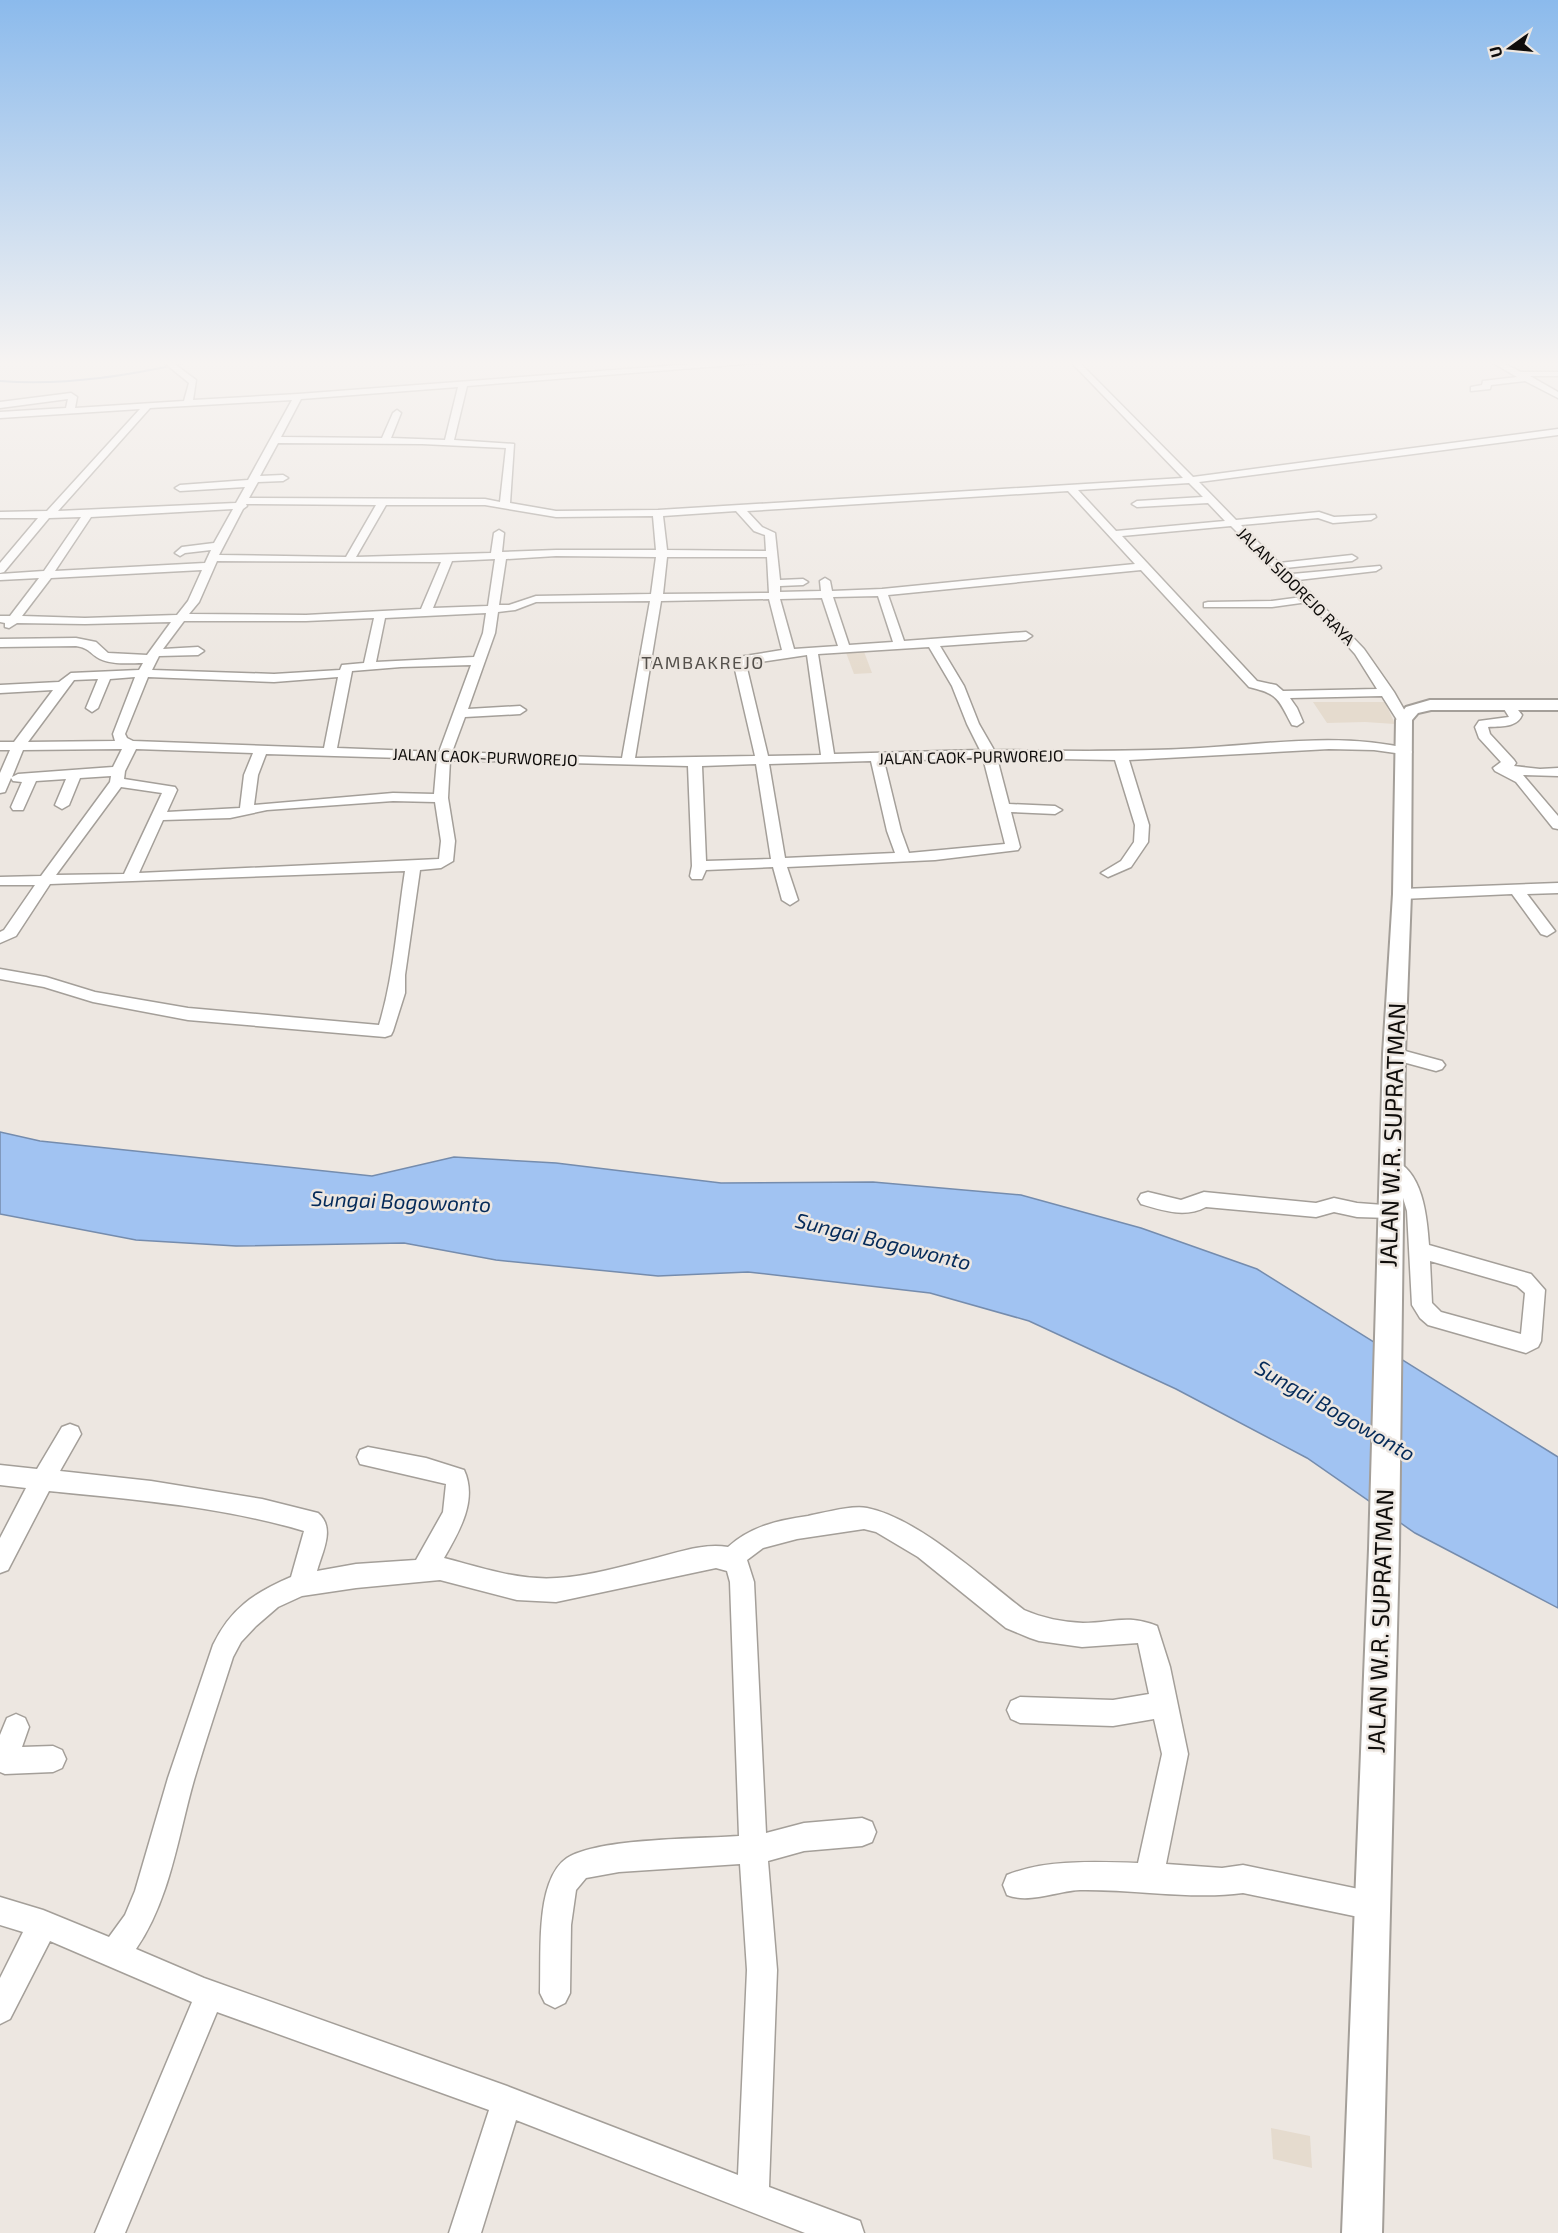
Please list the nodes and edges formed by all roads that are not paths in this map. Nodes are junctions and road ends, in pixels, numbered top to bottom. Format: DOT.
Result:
graph roads {
  1 [pos="94,464"];
  2 [pos="264,464"];
  3 [pos="509,464"];
  4 [pos="1176,464"];
  5 [pos="1312,464"];
  6 [pos="284,478"];
  7 [pos="1192,480"];
  8 [pos="255,481"];
  9 [pos="180,488"];
  10 [pos="1071,488"];
  11 [pos="1211,500"];
  12 [pos="382,502"];
  13 [pos="243,503"];
  14 [pos="505,504"];
  15 [pos="1137,504"];
  16 [pos="738,507"];
  17 [pos="658,513"];
  18 [pos="88,514"];
  19 [pos="0,515"];
  20 [pos="47,515"];
  21 [pos="1371,517"];
  22 [pos="1233,523"];
  23 [pos="498,533"];
  24 [pos="1115,534"];
  25 [pos="218,546"];
  26 [pos="180,553"];
  27 [pos="662,554"];
  28 [pos="772,554"];
  29 [pos="498,556"];
  30 [pos="1352,558"];
  31 [pos="447,559"];
  32 [pos="349,560"];
  33 [pos="211,562"];
  34 [pos="1144,566"];
  35 [pos="1277,566"];
  36 [pos="1376,568"];
  37 [pos="0,570"];
  38 [pos="47,575"];
  39 [pos="0,577"];
  40 [pos="1289,578"];
  41 [pos="825,581"];
  42 [pos="803,582"];
  43 [pos="775,583"];
  44 [pos="882,592"];
  45 [pos="827,595"];
  46 [pos="774,597"];
  47 [pos="656,598"];
  48 [pos="1309,599"];
  49 [pos="1208,605"];
  50 [pos="492,609"];
  51 [pos="425,613"];
  52 [pos="380,616"];
  53 [pos="0,619"];
  54 [pos="15,619"];
  55 [pos="179,620"];
  56 [pos="0,634"];
  57 [pos="1026,636"];
  58 [pos="0,643"];
  59 [pos="933,644"];
  60 [pos="900,646"];
  61 [pos="845,650"];
  62 [pos="198,651"];
  63 [pos="812,652"];
  64 [pos="789,653"];
  65 [pos="153,656"];
  66 [pos="477,661"];
  67 [pos="369,666"];
  68 [pos="144,673"];
  69 [pos="345,673"];
  70 [pos="106,674"];
  71 [pos="62,686"];
  72 [pos="0,689"];
  73 [pos="1388,692"];
  74 [pos="1280,695"];
  75 [pos="1507,704"];
  76 [pos="1558,705"];
  77 [pos="92,708"];
  78 [pos="520,710"];
  79 [pos="459,713"];
  80 [pos="1404,720"];
  81 [pos="1297,722"];
  82 [pos="131,744"];
  83 [pos="0,746"];
  84 [pos="18,746"];
  85 [pos="261,749"];
  86 [pos="1405,752"];
  87 [pos="328,753"];
  88 [pos="989,754"];
  89 [pos="444,756"];
  90 [pos="1121,756"];
  91 [pos="877,758"];
  92 [pos="828,759"];
  93 [pos="762,760"];
  94 [pos="628,762"];
  95 [pos="696,762"];
  96 [pos="1500,768"];
  97 [pos="1558,772"];
  98 [pos="75,774"];
  99 [pos="117,776"];
  100 [pos="0,789"];
  101 [pos="441,798"];
  102 [pos="62,805"];
  103 [pos="18,807"];
  104 [pos="1003,808"];
  105 [pos="247,809"];
  106 [pos="1055,810"];
  107 [pos="158,816"];
  108 [pos="1558,825"];
  109 [pos="904,858"];
  110 [pos="779,863"];
  111 [pos="413,866"];
  112 [pos="1108,873"];
  113 [pos="129,878"];
  114 [pos="45,880"];
  115 [pos="0,881"];
  116 [pos="1558,888"];
  117 [pos="1517,891"];
  118 [pos="1402,894"];
  119 [pos="790,900"];
  120 [pos="1547,931"];
  121 [pos="0,938"];
  122 [pos="0,974"];
  123 [pos="1394,1054"];
  124 [pos="1436,1065"];
  125 [pos="1391,1166"];
  126 [pos="1148,1199"];
  127 [pos="1390,1211"];
  128 [pos="1420,1250"];
  129 [pos="70,1434"];
  130 [pos="368,1457"];
  131 [pos="0,1475"];
  132 [pos="42,1481"];
  133 [pos="732,1560"];
  134 [pos="0,1562"];
  135 [pos="423,1570"];
  136 [pos="302,1585"];
  137 [pos="1164,1705"];
  138 [pos="1020,1710"];
  139 [pos="16,1728"];
  140 [pos="2,1758"];
  141 [pos="53,1759"];
  142 [pos="862,1832"];
  143 [pos="753,1850"];
  144 [pos="1149,1877"];
  145 [pos="1017,1885"];
  146 [pos="1373,1906"];
  147 [pos="0,1911"];
  148 [pos="43,1924"];
  149 [pos="115,1953"];
  150 [pos="555,1993"];
  151 [pos="210,1994"];
  152 [pos="0,2009"];
  153 [pos="507,2101"];
  154 [pos="753,2197"];
  155 [pos="110,2231"];
  156 [pos="465,2233"];
  157 [pos="848,2233"];
  158 [pos="1362,2233"];
  1 -- 20 [label="street"];
  2 -- 8 [label="street"];
  3 -- 14 [label="street"];
  4 -- 7 [label="street, JALAN SIDOREJO RAYA"];
  5 -- 7 [label="street"];
  6 -- 8 [label="street"];
  7 -- 10 [label="street"];
  7 -- 11 [label="street, JALAN SIDOREJO RAYA"];
  8 -- 9 [label="street"];
  8 -- 13 [label="street"];
  10 -- 16 [label="street"];
  10 -- 24 [label="street"];
  11 -- 15 [label="street"];
  11 -- 22 [label="street, JALAN SIDOREJO RAYA"];
  12 -- 13 [label="street"];
  12 -- 14 [label="street"];
  12 -- 32 [label="street"];
  13 -- 18 [label="street"];
  13 -- 25 [label="street"];
  14 -- 17 [label="street"];
  16 -- 17 [label="street"];
  16 -- 28 [label="street"];
  17 -- 27 [label="street"];
  18 -- 20 [label="street"];
  18 -- 38 [label="street"];
  19 -- 20 [label="street"];
  20 -- 37 [label="street"];
  21 -- 22 [label="street"];
  22 -- 24 [label="street"];
  22 -- 35 [label="street, JALAN SIDOREJO RAYA"];
  23 -- 29 [label="street"];
  24 -- 34 [label="street"];
  25 -- 26 [label="street"];
  25 -- 33 [label="street"];
  27 -- 28 [label="street"];
  27 -- 29 [label="street"];
  27 -- 47 [label="street"];
  28 -- 43 [label="street"];
  29 -- 31 [label="street"];
  29 -- 50 [label="street"];
  30 -- 35 [label="street"];
  31 -- 32 [label="street"];
  31 -- 51 [label="street"];
  32 -- 33 [label="street"];
  33 -- 38 [label="street"];
  33 -- 55 [label="street"];
  34 -- 44 [label="street"];
  34 -- 74 [label="street"];
  35 -- 40 [label="street, JALAN SIDOREJO RAYA"];
  36 -- 40 [label="street"];
  38 -- 39 [label="street"];
  38 -- 54 [label="street"];
  40 -- 48 [label="street, JALAN SIDOREJO RAYA"];
  41 -- 45 [label="street"];
  42 -- 43 [label="street"];
  43 -- 46 [label="street"];
  44 -- 45 [label="street"];
  44 -- 60 [label="street"];
  45 -- 46 [label="street"];
  45 -- 61 [label="street"];
  46 -- 47 [label="street"];
  46 -- 64 [label="street"];
  47 -- 50 [label="street"];
  47 -- 94 [label="street"];
  48 -- 49 [label="street"];
  48 -- 73 [label="street, JALAN SIDOREJO RAYA"];
  50 -- 51 [label="street"];
  50 -- 66 [label="street"];
  51 -- 52 [label="street"];
  52 -- 55 [label="street"];
  52 -- 67 [label="street"];
  53 -- 54 [label="street"];
  54 -- 55 [label="street"];
  54 -- 56 [label="street"];
  55 -- 65 [label="street"];
  57 -- 59 [label="street"];
  58 -- 65 [label="street"];
  59 -- 60 [label="street"];
  59 -- 88 [label="street"];
  60 -- 61 [label="street"];
  61 -- 63 [label="street"];
  62 -- 65 [label="street"];
  63 -- 64 [label="street"];
  63 -- 92 [label="street"];
  64 -- 93 [label="street"];
  65 -- 68 [label="street"];
  66 -- 67 [label="street"];
  66 -- 79 [label="street"];
  67 -- 69 [label="street"];
  68 -- 69 [label="street"];
  68 -- 70 [label="street"];
  68 -- 82 [label="street"];
  69 -- 87 [label="street"];
  70 -- 71 [label="street"];
  70 -- 77 [label="street"];
  71 -- 72 [label="street"];
  71 -- 84 [label="street"];
  73 -- 74 [label="street"];
  73 -- 80 [label="street, JALAN SIDOREJO RAYA"];
  74 -- 81 [label="street"];
  75 -- 76 [label="main road"];
  75 -- 80 [label="main road"];
  75 -- 96 [label="street"];
  78 -- 79 [label="street"];
  79 -- 89 [label="street"];
  80 -- 86 [label="main road, JALAN W.R. SUPRATMAN"];
  82 -- 84 [label="street, JALAN CAOK-PURWOREJO"];
  82 -- 85 [label="street, JALAN CAOK-PURWOREJO"];
  82 -- 99 [label="street"];
  83 -- 84 [label="street, JALAN CAOK-PURWOREJO"];
  84 -- 100 [label="street"];
  85 -- 87 [label="street, JALAN CAOK-PURWOREJO"];
  85 -- 105 [label="street"];
  86 -- 90 [label="street, JALAN CAOK-PURWOREJO"];
  86 -- 118 [label="main road, JALAN W.R. SUPRATMAN"];
  87 -- 89 [label="street, JALAN CAOK-PURWOREJO"];
  88 -- 90 [label="street, JALAN CAOK-PURWOREJO"];
  88 -- 91 [label="street, JALAN CAOK-PURWOREJO"];
  88 -- 104 [label="street"];
  89 -- 94 [label="street, JALAN CAOK-PURWOREJO"];
  89 -- 101 [label="street"];
  90 -- 112 [label="street"];
  91 -- 92 [label="street, JALAN CAOK-PURWOREJO"];
  91 -- 109 [label="street"];
  92 -- 93 [label="street, JALAN CAOK-PURWOREJO"];
  93 -- 95 [label="street, JALAN CAOK-PURWOREJO"];
  93 -- 110 [label="street"];
  94 -- 95 [label="street, JALAN CAOK-PURWOREJO"];
  95 -- 110 [label="street"];
  96 -- 97 [label="street"];
  96 -- 108 [label="street"];
  98 -- 99 [label="street"];
  98 -- 102 [label="street"];
  98 -- 103 [label="street"];
  99 -- 107 [label="street"];
  99 -- 114 [label="street"];
  101 -- 105 [label="street"];
  101 -- 111 [label="street"];
  104 -- 106 [label="street"];
  104 -- 109 [label="street"];
  105 -- 107 [label="street"];
  107 -- 113 [label="street"];
  109 -- 110 [label="street"];
  110 -- 119 [label="street"];
  111 -- 113 [label="street"];
  111 -- 122 [label="street"];
  113 -- 114 [label="street"];
  114 -- 115 [label="street"];
  114 -- 121 [label="street"];
  116 -- 117 [label="street"];
  117 -- 118 [label="street"];
  117 -- 120 [label="street"];
  118 -- 123 [label="main road, JALAN W.R. SUPRATMAN"];
  123 -- 124 [label="street"];
  123 -- 125 [label="main road, JALAN W.R. SUPRATMAN"];
  125 -- 127 [label="main road, JALAN W.R. SUPRATMAN"];
  125 -- 128 [label="street"];
  126 -- 127 [label="street"];
  127 -- 146 [label="main road, JALAN W.R. SUPRATMAN"];
  128 -- 128 [label="street"];
  129 -- 132 [label="street"];
  130 -- 135 [label="street"];
  131 -- 132 [label="street"];
  132 -- 134 [label="street"];
  132 -- 136 [label="street"];
  133 -- 135 [label="street"];
  133 -- 137 [label="street"];
  133 -- 143 [label="street"];
  135 -- 136 [label="street"];
  136 -- 149 [label="street"];
  137 -- 138 [label="street"];
  137 -- 144 [label="street"];
  139 -- 140 [label="street"];
  140 -- 141 [label="street"];
  142 -- 143 [label="street"];
  143 -- 150 [label="street"];
  143 -- 154 [label="street"];
  144 -- 145 [label="street"];
  144 -- 146 [label="street"];
  146 -- 158 [label="main road, JALAN W.R. SUPRATMAN"];
  147 -- 148 [label="street"];
  148 -- 149 [label="street"];
  148 -- 152 [label="street"];
  149 -- 151 [label="street"];
  151 -- 153 [label="street"];
  151 -- 155 [label="street"];
  153 -- 154 [label="street"];
  153 -- 156 [label="street"];
  154 -- 157 [label="street"];
}
